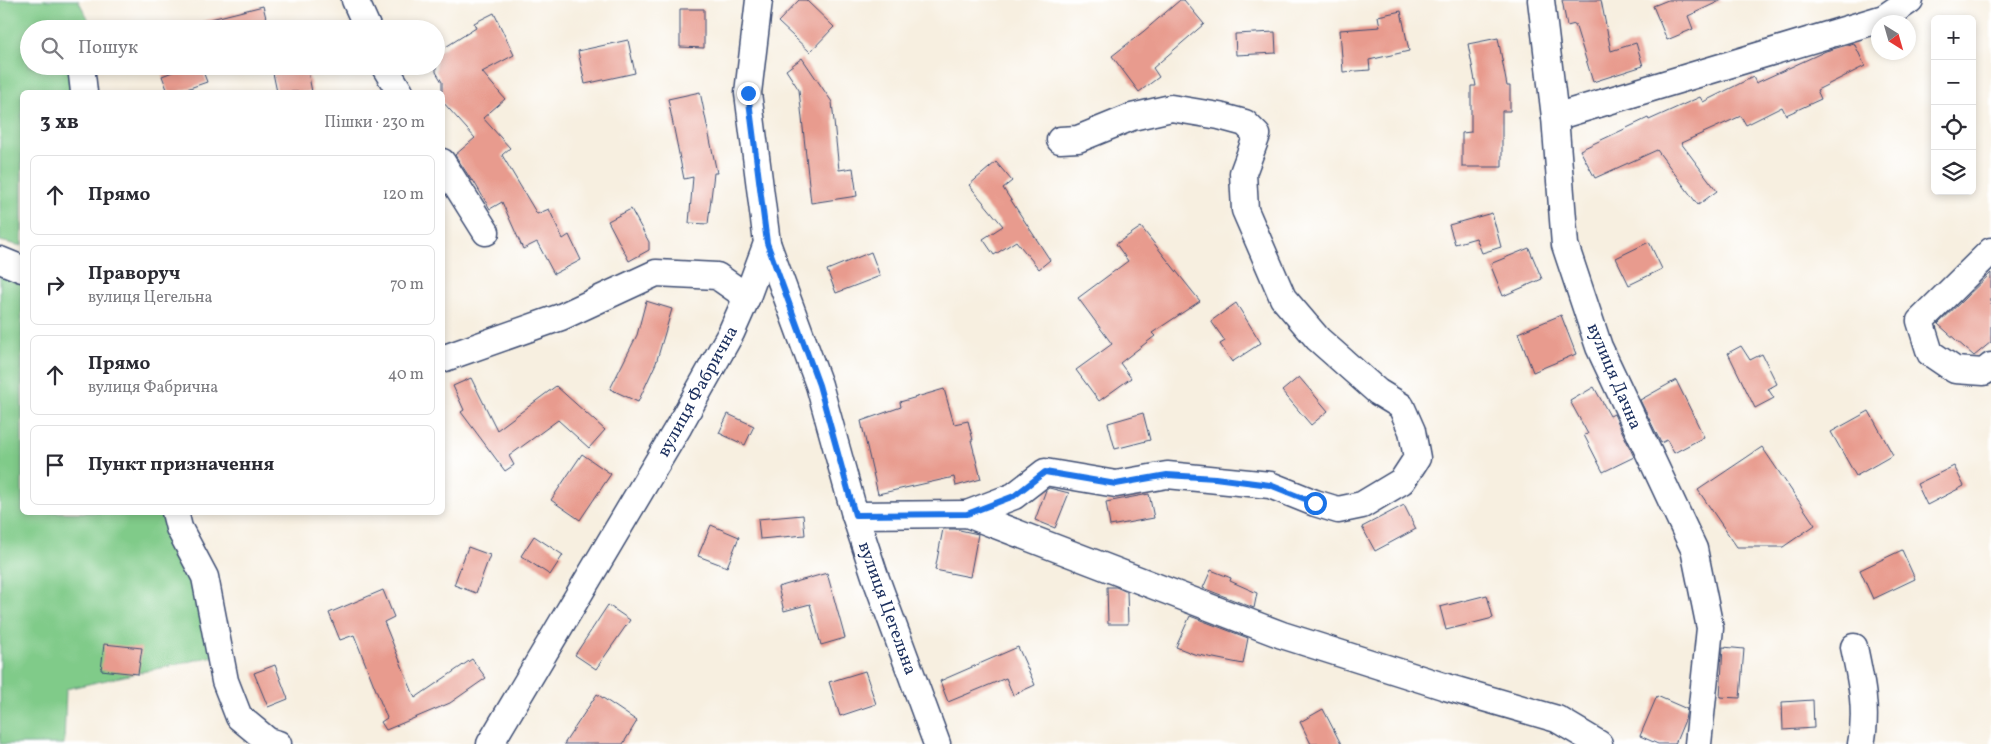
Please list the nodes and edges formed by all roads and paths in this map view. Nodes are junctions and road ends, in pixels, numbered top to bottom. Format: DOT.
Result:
graph roads {
  1 [pos="355,0"];
  2 [pos="758,0"];
  3 [pos="1541,0"];
  4 [pos="1910,0"];
  5 [pos="364,20"];
  6 [pos="82,75"];
  7 [pos="390,75"];
  8 [pos="84,90"];
  9 [pos="399,90"];
  10 [pos="1555,117"];
  11 [pos="1060,140"];
  12 [pos="445,167"];
  13 [pos="486,232"];
  14 [pos="767,243"];
  15 [pos="1991,251"];
  16 [pos="0,260"];
  17 [pos="20,269"];
  18 [pos="747,297"];
  19 [pos="445,358"];
  20 [pos="1991,366"];
  21 [pos="967,514"];
  22 [pos="176,515"];
  23 [pos="855,515"];
  24 [pos="1854,647"];
  25 [pos="278,744"];
  26 [pos="490,744"];
  27 [pos="937,744"];
  28 [pos="1599,744"];
  29 [pos="1698,744"];
  30 [pos="1861,744"];
  1 -- 5 [label="street"];
  2 -- 14 [label="street, вулиця Фабрична"];
  3 -- 10 [label="street, вулиця Дачна"];
  4 -- 10 [label="street"];
  6 -- 8 [label="street"];
  7 -- 9 [label="street"];
  10 -- 29 [label="street, вулиця Дачна"];
  11 -- 21 [label="street"];
  12 -- 13 [label="street"];
  14 -- 18 [label="street, вулиця Фабрична"];
  14 -- 23 [label="street, вулиця Цегельна"];
  15 -- 20 [label="street"];
  16 -- 17 [label="street"];
  18 -- 19 [label="street"];
  18 -- 26 [label="street, вулиця Фабрична"];
  21 -- 23 [label="street"];
  21 -- 28 [label="street"];
  22 -- 25 [label="street"];
  23 -- 27 [label="street, вулиця Цегельна"];
  24 -- 30 [label="street"];
}
